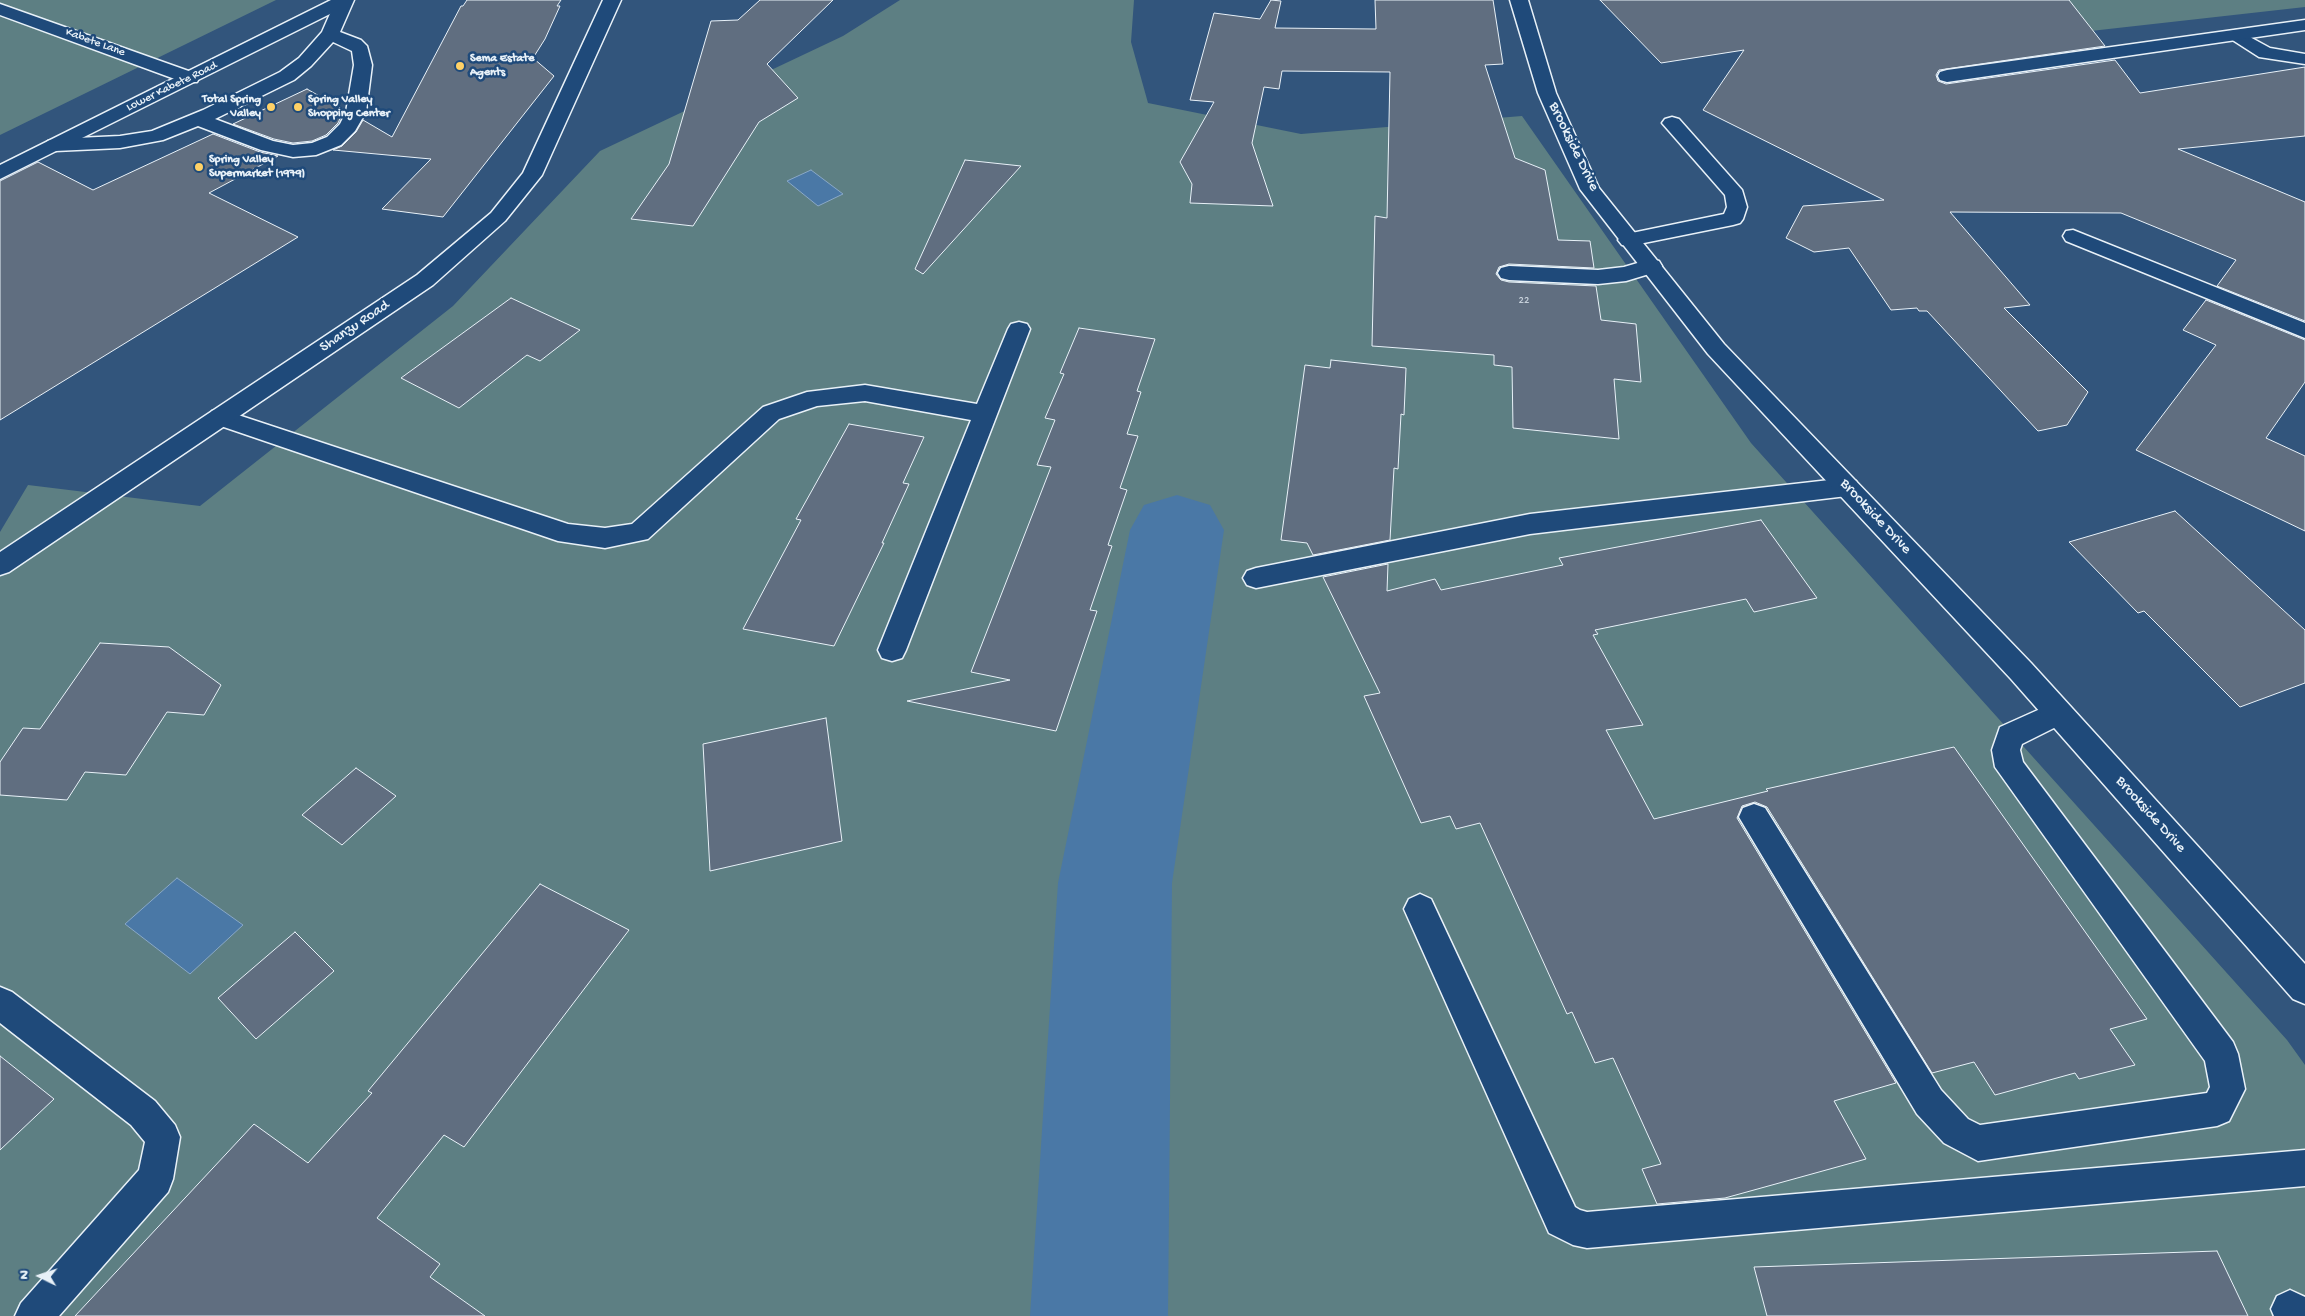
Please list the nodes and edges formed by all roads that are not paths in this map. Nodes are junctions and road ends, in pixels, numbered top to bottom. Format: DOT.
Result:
graph roads {
  1 [pos="344,0"];
  2 [pos="612,0"];
  3 [pos="1519,0"];
  4 [pos="1,10"];
  5 [pos="2305,25"];
  6 [pos="330,34"];
  7 [pos="2237,35"];
  8 [pos="2305,59"];
  9 [pos="1947,76"];
  10 [pos="190,78"];
  11 [pos="199,119"];
  12 [pos="1672,123"];
  13 [pos="55,145"];
  14 [pos="0,173"];
  15 [pos="2072,236"];
  16 [pos="1629,240"];
  17 [pos="1651,266"];
  18 [pos="1509,273"];
  19 [pos="1019,330"];
  20 [pos="2305,331"];
  21 [pos="985,414"];
  22 [pos="220,417"];
  23 [pos="1847,487"];
  24 [pos="0,565"];
  25 [pos="1256,578"];
  26 [pos="892,650"];
  27 [pos="2058,713"];
  28 [pos="1754,817"];
  29 [pos="1420,909"];
  30 [pos="2305,988"];
  31 [pos="0,1003"];
  32 [pos="2305,1168"];
  33 [pos="34,1316"];
  1 -- 6 [label="street"];
  1 -- 10 [label="street, Lower Kabete Road"];
  2 -- 22 [label="street, Shanzu Road"];
  3 -- 16 [label="street, Brookside Drive"];
  4 -- 10 [label="street, Kabete Lane"];
  5 -- 7 [label="street"];
  6 -- 11 [label="street"];
  6 -- 11 [label="street"];
  7 -- 8 [label="street"];
  7 -- 9 [label="street"];
  10 -- 13 [label="street, Lower Kabete Road"];
  11 -- 13 [label="street"];
  12 -- 16 [label="street"];
  13 -- 14 [label="street, Lower Kabete Road"];
  15 -- 20 [label="street"];
  16 -- 17 [label="street, Brookside Drive"];
  17 -- 18 [label="street"];
  17 -- 23 [label="street, Brookside Drive"];
  19 -- 21 [label="street"];
  21 -- 22 [label="street"];
  21 -- 26 [label="street"];
  22 -- 24 [label="street, Shanzu Road"];
  23 -- 25 [label="street"];
  23 -- 27 [label="street, Brookside Drive"];
  27 -- 28 [label="street"];
  27 -- 30 [label="street, Brookside Drive"];
  29 -- 32 [label="street"];
  31 -- 33 [label="street"];
}
